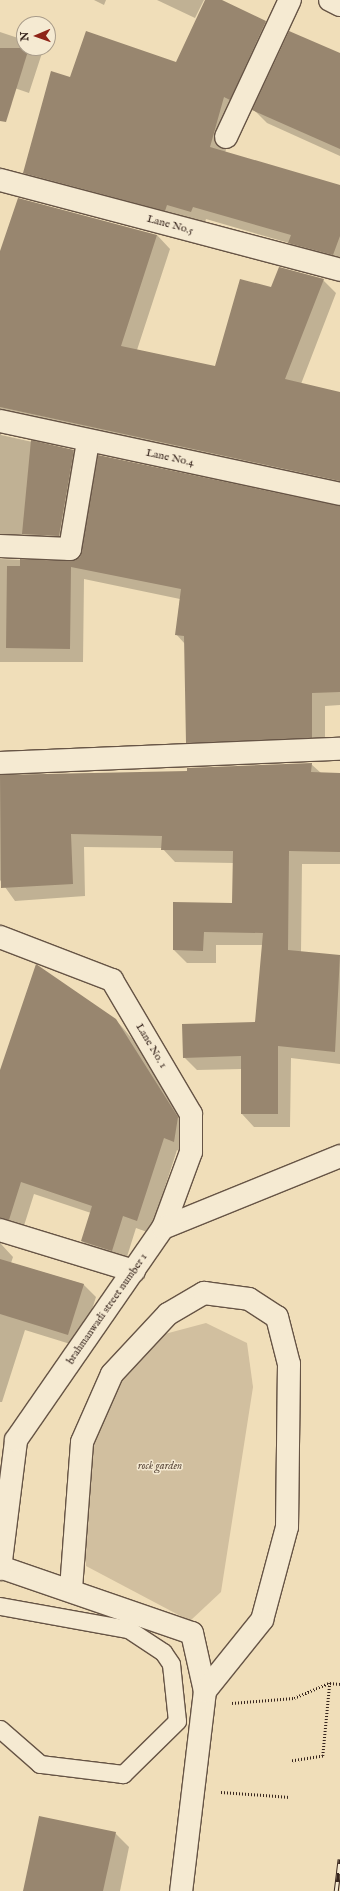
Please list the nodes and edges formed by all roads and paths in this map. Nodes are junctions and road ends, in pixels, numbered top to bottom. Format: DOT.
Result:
graph roads {
  1 [pos="290,0"];
  2 [pos="330,0"];
  3 [pos="340,5"];
  4 [pos="226,137"];
  5 [pos="0,180"];
  6 [pos="340,270"];
  7 [pos="0,422"];
  8 [pos="88,441"];
  9 [pos="340,494"];
  10 [pos="0,546"];
  11 [pos="340,749"];
  12 [pos="0,763"];
  13 [pos="0,937"];
  14 [pos="340,1156"];
  15 [pos="163,1228"];
  16 [pos="0,1230"];
  17 [pos="134,1271"];
  18 [pos="8,1437"];
  19 [pos="0,1568"];
  20 [pos="71,1590"];
  21 [pos="0,1606"];
  22 [pos="330,1683"];
  23 [pos="340,1684"];
  24 [pos="204,1698"];
  25 [pos="0,1729"];
  26 [pos="291,1761"];
  27 [pos="193,1791"];
  28 [pos="290,1796"];
  29 [pos="181,1891"];
  1 -- 4 [label="street"];
  2 -- 3 [label="street"];
  5 -- 6 [label="street, Lane No.5"];
  7 -- 8 [label="street, Lane No.4"];
  8 -- 9 [label="street, Lane No.4"];
  8 -- 10 [label="street"];
  11 -- 12 [label="street"];
  13 -- 15 [label="street, Lane No. 1"];
  14 -- 15 [label="street"];
  15 -- 17 [label="street, brahmanwadi street number 1"];
  16 -- 17 [label="street"];
  17 -- 18 [label="street, brahmanwadi street number 1"];
  18 -- 19 [label="street, brahmanwadi street number 1"];
  19 -- 20 [label="street"];
  20 -- 24 [label="street"];
  20 -- 24 [label="street"];
  21 -- 25 [label="lane"];
  22 -- 23 [label="path"];
  22 -- 24 [label="path"];
  22 -- 26 [label="path"];
  24 -- 27 [label="street"];
  27 -- 28 [label="path"];
  27 -- 29 [label="street"];
}
